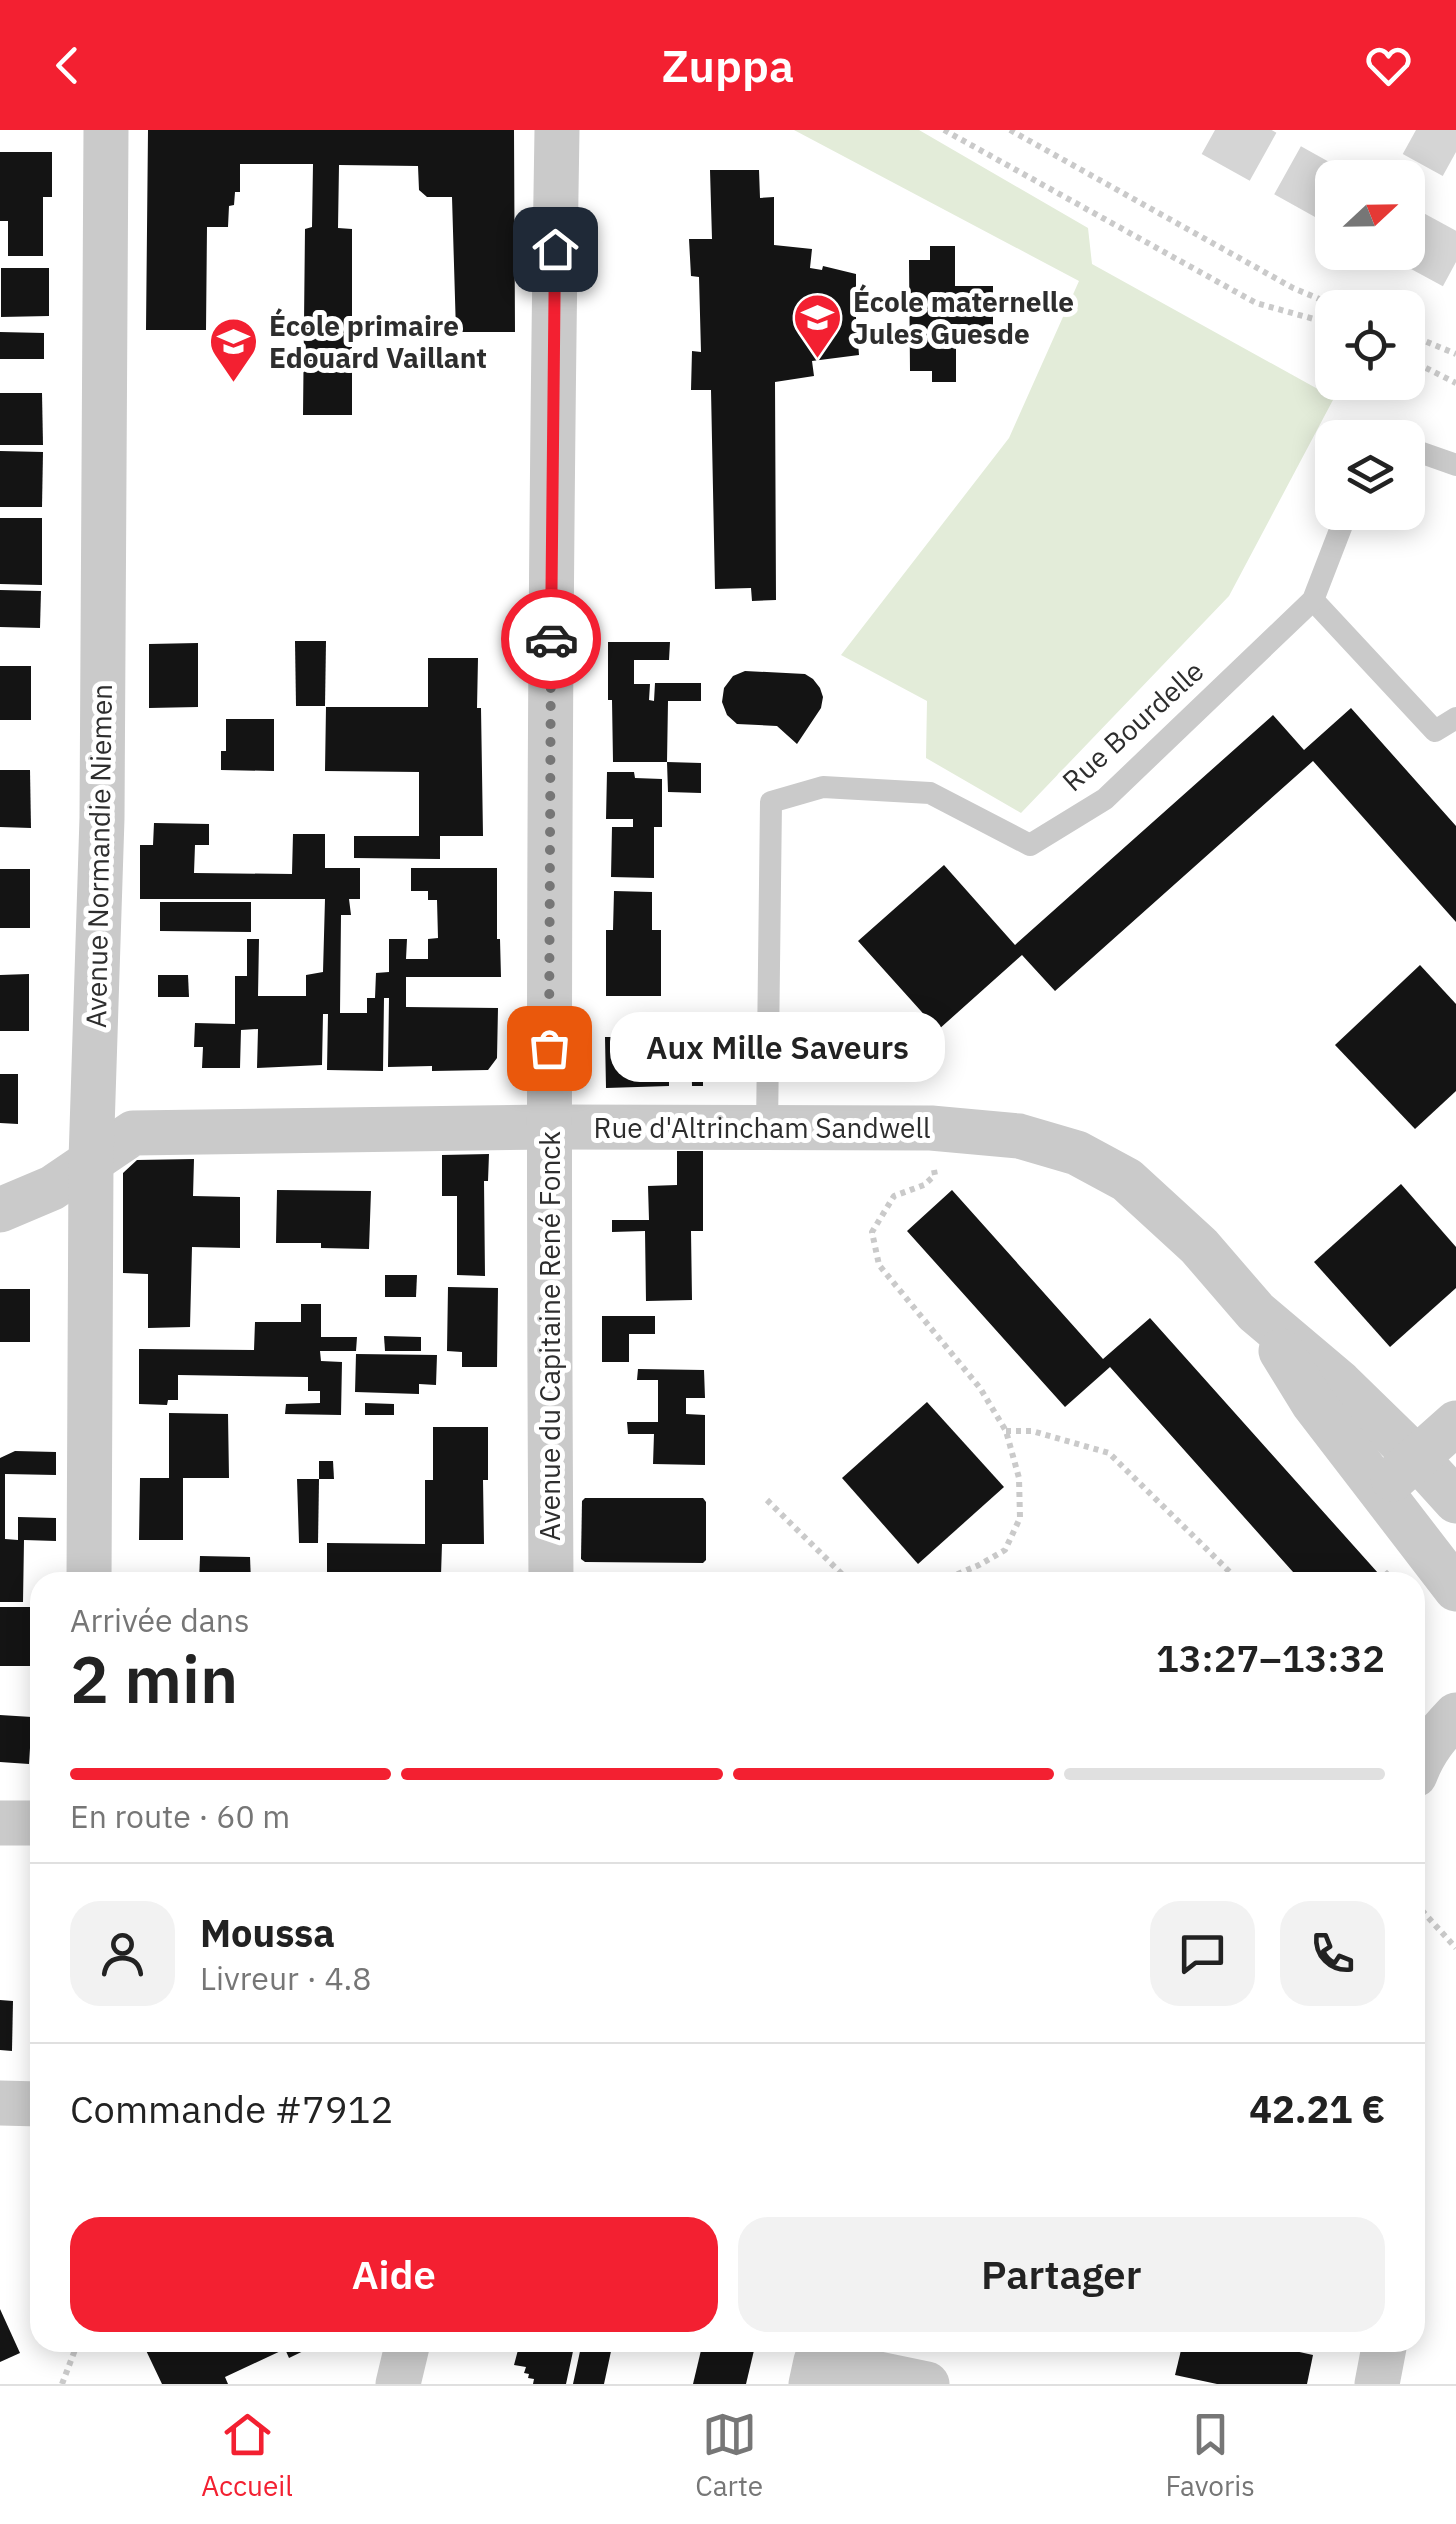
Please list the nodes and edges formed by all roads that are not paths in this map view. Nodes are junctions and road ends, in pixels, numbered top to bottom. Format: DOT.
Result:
graph roads {
  1 [pos="106,130"];
  2 [pos="557,130"];
  3 [pos="1425,454"];
  4 [pos="1456,464"];
  5 [pos="1340,530"];
  6 [pos="1314,600"];
  7 [pos="1456,718"];
  8 [pos="550,1127"];
  9 [pos="767,1129"];
  10 [pos="92,1160"];
  11 [pos="0,1210"];
  12 [pos="1256,1312"];
  13 [pos="1456,1423"];
  14 [pos="1417,1458"];
  15 [pos="1381,1490"];
  16 [pos="1456,1501"];
  17 [pos="89,1572"];
  18 [pos="551,1572"];
  19 [pos="1456,1589"];
  20 [pos="1456,1715"];
  21 [pos="1425,1752"];
  22 [pos="0,1822"];
  23 [pos="30,1823"];
  24 [pos="0,2104"];
  25 [pos="30,2104"];
  26 [pos="406,2352"];
  27 [pos="1382,2352"];
  28 [pos="398,2384"];
  29 [pos="811,2384"];
  30 [pos="927,2384"];
  31 [pos="1377,2384"];
  1 -- 10 [label="street, Avenue Normandie Niemen"];
  2 -- 8 [label="street, Avenue du Capitaine René Fonck"];
  3 -- 4 [label="lane"];
  5 -- 6 [label="lane, Rue Bourdelle"];
  6 -- 7 [label="lane"];
  6 -- 9 [label="lane, Rue Bourdelle"];
  8 -- 9 [label="street, Rue d'Altrincham Sandwell"];
  8 -- 10 [label="street, Rue d'Altrincham Sandwell"];
  8 -- 18 [label="street, Avenue du Capitaine René Fonck"];
  9 -- 12 [label="street, Rue d'Altrincham Sandwell"];
  10 -- 11 [label="street, Rue d'Altrincham Sandwell"];
  10 -- 17 [label="street, Avenue Normandie Niemen"];
  12 -- 14 [label="street, Rue d'Altrincham Sandwell"];
  12 -- 15 [label="street, Rue d'Altrincham Sandwell"];
  13 -- 14 [label="street"];
  14 -- 15 [label="street"];
  14 -- 16 [label="street, Rue d'Altrincham Sandwell"];
  15 -- 19 [label="street, Rue d'Altrincham Sandwell"];
  20 -- 21 [label="street"];
  22 -- 23 [label="street"];
  24 -- 25 [label="street"];
  26 -- 28 [label="street"];
  27 -- 31 [label="street"];
  29 -- 30 [label="street"];
}
